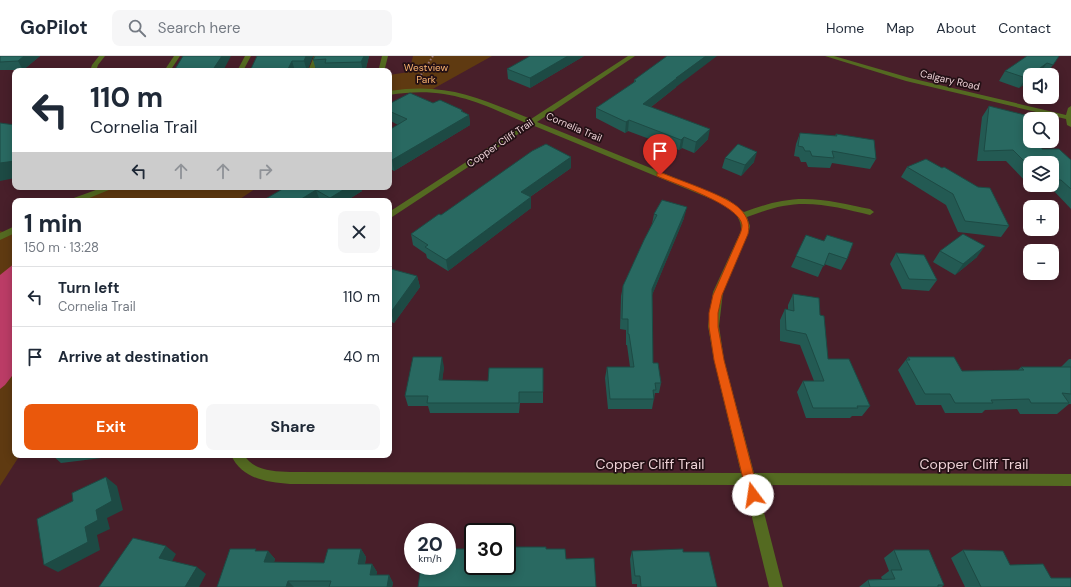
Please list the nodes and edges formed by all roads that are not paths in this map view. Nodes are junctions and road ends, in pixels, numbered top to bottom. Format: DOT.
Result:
graph roads {
  1 [pos="102,56"];
  2 [pos="177,56"];
  3 [pos="248,56"];
  4 [pos="317,56"];
  5 [pos="385,56"];
  6 [pos="632,56"];
  7 [pos="828,56"];
  8 [pos="94,68"];
  9 [pos="169,68"];
  10 [pos="242,68"];
  11 [pos="312,68"];
  12 [pos="382,68"];
  13 [pos="392,93"];
  14 [pos="1071,108"];
  15 [pos="532,122"];
  16 [pos="1070,122"];
  17 [pos="104,190"];
  18 [pos="82,198"];
  19 [pos="870,212"];
  20 [pos="392,214"];
  21 [pos="742,216"];
  22 [pos="12,231"];
  23 [pos="0,237"];
  24 [pos="239,458"];
  25 [pos="749,479"];
  26 [pos="1071,480"];
  27 [pos="776,587"];
  1 -- 8 [label="street"];
  2 -- 9 [label="street"];
  3 -- 10 [label="street"];
  4 -- 11 [label="street"];
  5 -- 12 [label="street"];
  6 -- 15 [label="street, Copper Cliff Trail"];
  7 -- 16 [label="street, Calgary Road"];
  13 -- 15 [label="street, Cornelia Trail"];
  14 -- 16 [label="street"];
  15 -- 20 [label="street, Copper Cliff Trail"];
  15 -- 21 [label="street, Cornelia Trail"];
  17 -- 18 [label="street"];
  19 -- 21 [label="street"];
  21 -- 25 [label="street"];
  22 -- 23 [label="street"];
  24 -- 25 [label="street, Copper Cliff Trail"];
  25 -- 26 [label="street, Copper Cliff Trail"];
  25 -- 27 [label="street"];
}
